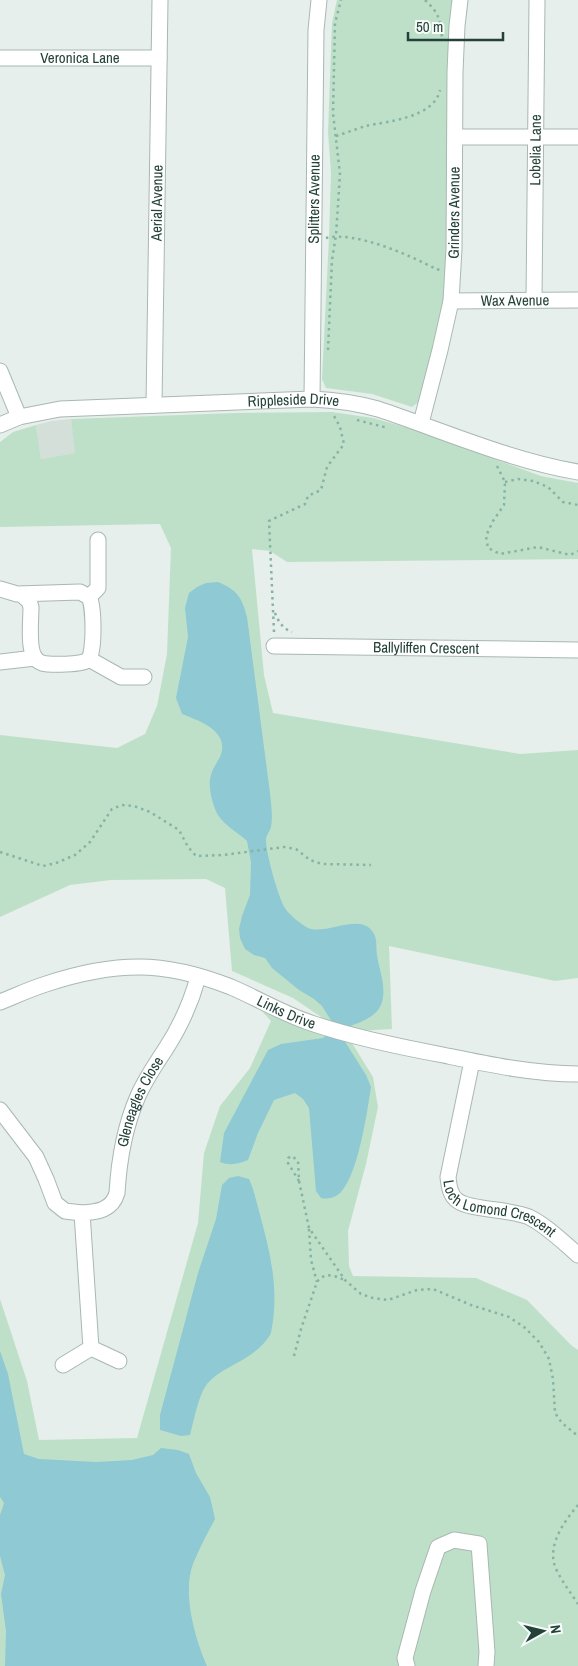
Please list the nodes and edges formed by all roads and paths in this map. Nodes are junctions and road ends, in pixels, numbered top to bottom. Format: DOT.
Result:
graph roads {
  1 [pos="160,0"];
  2 [pos="319,0"];
  3 [pos="341,0"];
  4 [pos="425,0"];
  5 [pos="460,0"];
  6 [pos="538,0"];
  7 [pos="442,40"];
  8 [pos="0,58"];
  9 [pos="159,58"];
  10 [pos="441,88"];
  11 [pos="336,136"];
  12 [pos="455,137"];
  13 [pos="536,137"];
  14 [pos="578,138"];
  15 [pos="336,235"];
  16 [pos="314,240"];
  17 [pos="452,271"];
  18 [pos="534,300"];
  19 [pos="578,300"];
  20 [pos="451,301"];
  21 [pos="327,358"];
  22 [pos="0,371"];
  23 [pos="312,399"];
  24 [pos="154,405"];
  25 [pos="340,414"];
  26 [pos="19,417"];
  27 [pos="349,417"];
  28 [pos="421,423"];
  29 [pos="0,425"];
  30 [pos="391,429"];
  31 [pos="489,463"];
  32 [pos="578,472"];
  33 [pos="505,482"];
  34 [pos="578,505"];
  35 [pos="98,540"];
  36 [pos="578,551"];
  37 [pos="0,589"];
  38 [pos="22,595"];
  39 [pos="89,597"];
  40 [pos="274,646"];
  41 [pos="578,650"];
  42 [pos="35,658"];
  43 [pos="88,660"];
  44 [pos="0,662"];
  45 [pos="144,677"];
  46 [pos="0,852"];
  47 [pos="372,865"];
  48 [pos="198,977"];
  49 [pos="0,1002"];
  50 [pos="472,1061"];
  51 [pos="578,1074"];
  52 [pos="0,1110"];
  53 [pos="299,1181"];
  54 [pos="82,1213"];
  55 [pos="309,1228"];
  56 [pos="578,1255"];
  57 [pos="345,1280"];
  58 [pos="317,1282"];
  59 [pos="91,1348"];
  60 [pos="294,1356"];
  61 [pos="119,1361"];
  62 [pos="63,1365"];
  63 [pos="578,1436"];
  64 [pos="578,1505"];
  65 [pos="578,1604"];
  66 [pos="407,1666"];
  67 [pos="486,1666"];
  1 -- 9 [label="street, Aerial Avenue"];
  2 -- 16 [label="street, Splitters Avenue"];
  3 -- 11 [label="path"];
  4 -- 7 [label="path"];
  5 -- 12 [label="street, Grinders Avenue"];
  6 -- 13 [label="street, Lobelia Lane"];
  8 -- 9 [label="street, Veronica Lane"];
  9 -- 24 [label="street, Aerial Avenue"];
  10 -- 11 [label="path"];
  11 -- 15 [label="path"];
  12 -- 13 [label="street"];
  12 -- 17 [label="street, Grinders Avenue"];
  13 -- 14 [label="street"];
  13 -- 18 [label="street, Lobelia Lane"];
  15 -- 16 [label="path"];
  15 -- 17 [label="path"];
  15 -- 21 [label="path"];
  16 -- 23 [label="street, Splitters Avenue"];
  17 -- 20 [label="street, Grinders Avenue"];
  18 -- 19 [label="street, Wax Avenue"];
  18 -- 20 [label="street, Wax Avenue"];
  20 -- 28 [label="street, Grinders Avenue"];
  22 -- 26 [label="street"];
  23 -- 24 [label="street, Rippleside Drive"];
  23 -- 28 [label="street, Rippleside Drive"];
  24 -- 26 [label="street, Rippleside Drive"];
  25 -- 40 [label="path"];
  26 -- 29 [label="street, Rippleside Drive"];
  27 -- 30 [label="path"];
  28 -- 32 [label="street, Rippleside Drive"];
  31 -- 33 [label="path"];
  33 -- 34 [label="path"];
  33 -- 36 [label="path"];
  35 -- 39 [label="street"];
  37 -- 38 [label="street"];
  38 -- 39 [label="street"];
  38 -- 42 [label="street"];
  39 -- 43 [label="street"];
  40 -- 41 [label="street, Ballyliffen Crescent"];
  42 -- 43 [label="street"];
  42 -- 44 [label="street"];
  43 -- 45 [label="street"];
  46 -- 47 [label="path"];
  48 -- 49 [label="street, Links Drive"];
  48 -- 50 [label="street, Links Drive"];
  48 -- 54 [label="street, Gleneagles Close"];
  50 -- 51 [label="street, Links Drive"];
  50 -- 56 [label="street, Loch Lomond Crescent"];
  52 -- 54 [label="street, Gleneagles Close"];
  53 -- 53 [label="path"];
  53 -- 55 [label="path"];
  54 -- 59 [label="street"];
  55 -- 57 [label="path"];
  55 -- 58 [label="path"];
  57 -- 58 [label="path"];
  57 -- 63 [label="path"];
  58 -- 60 [label="path"];
  59 -- 61 [label="street"];
  59 -- 62 [label="street"];
  64 -- 65 [label="path"];
  66 -- 67 [label="street"];
}
